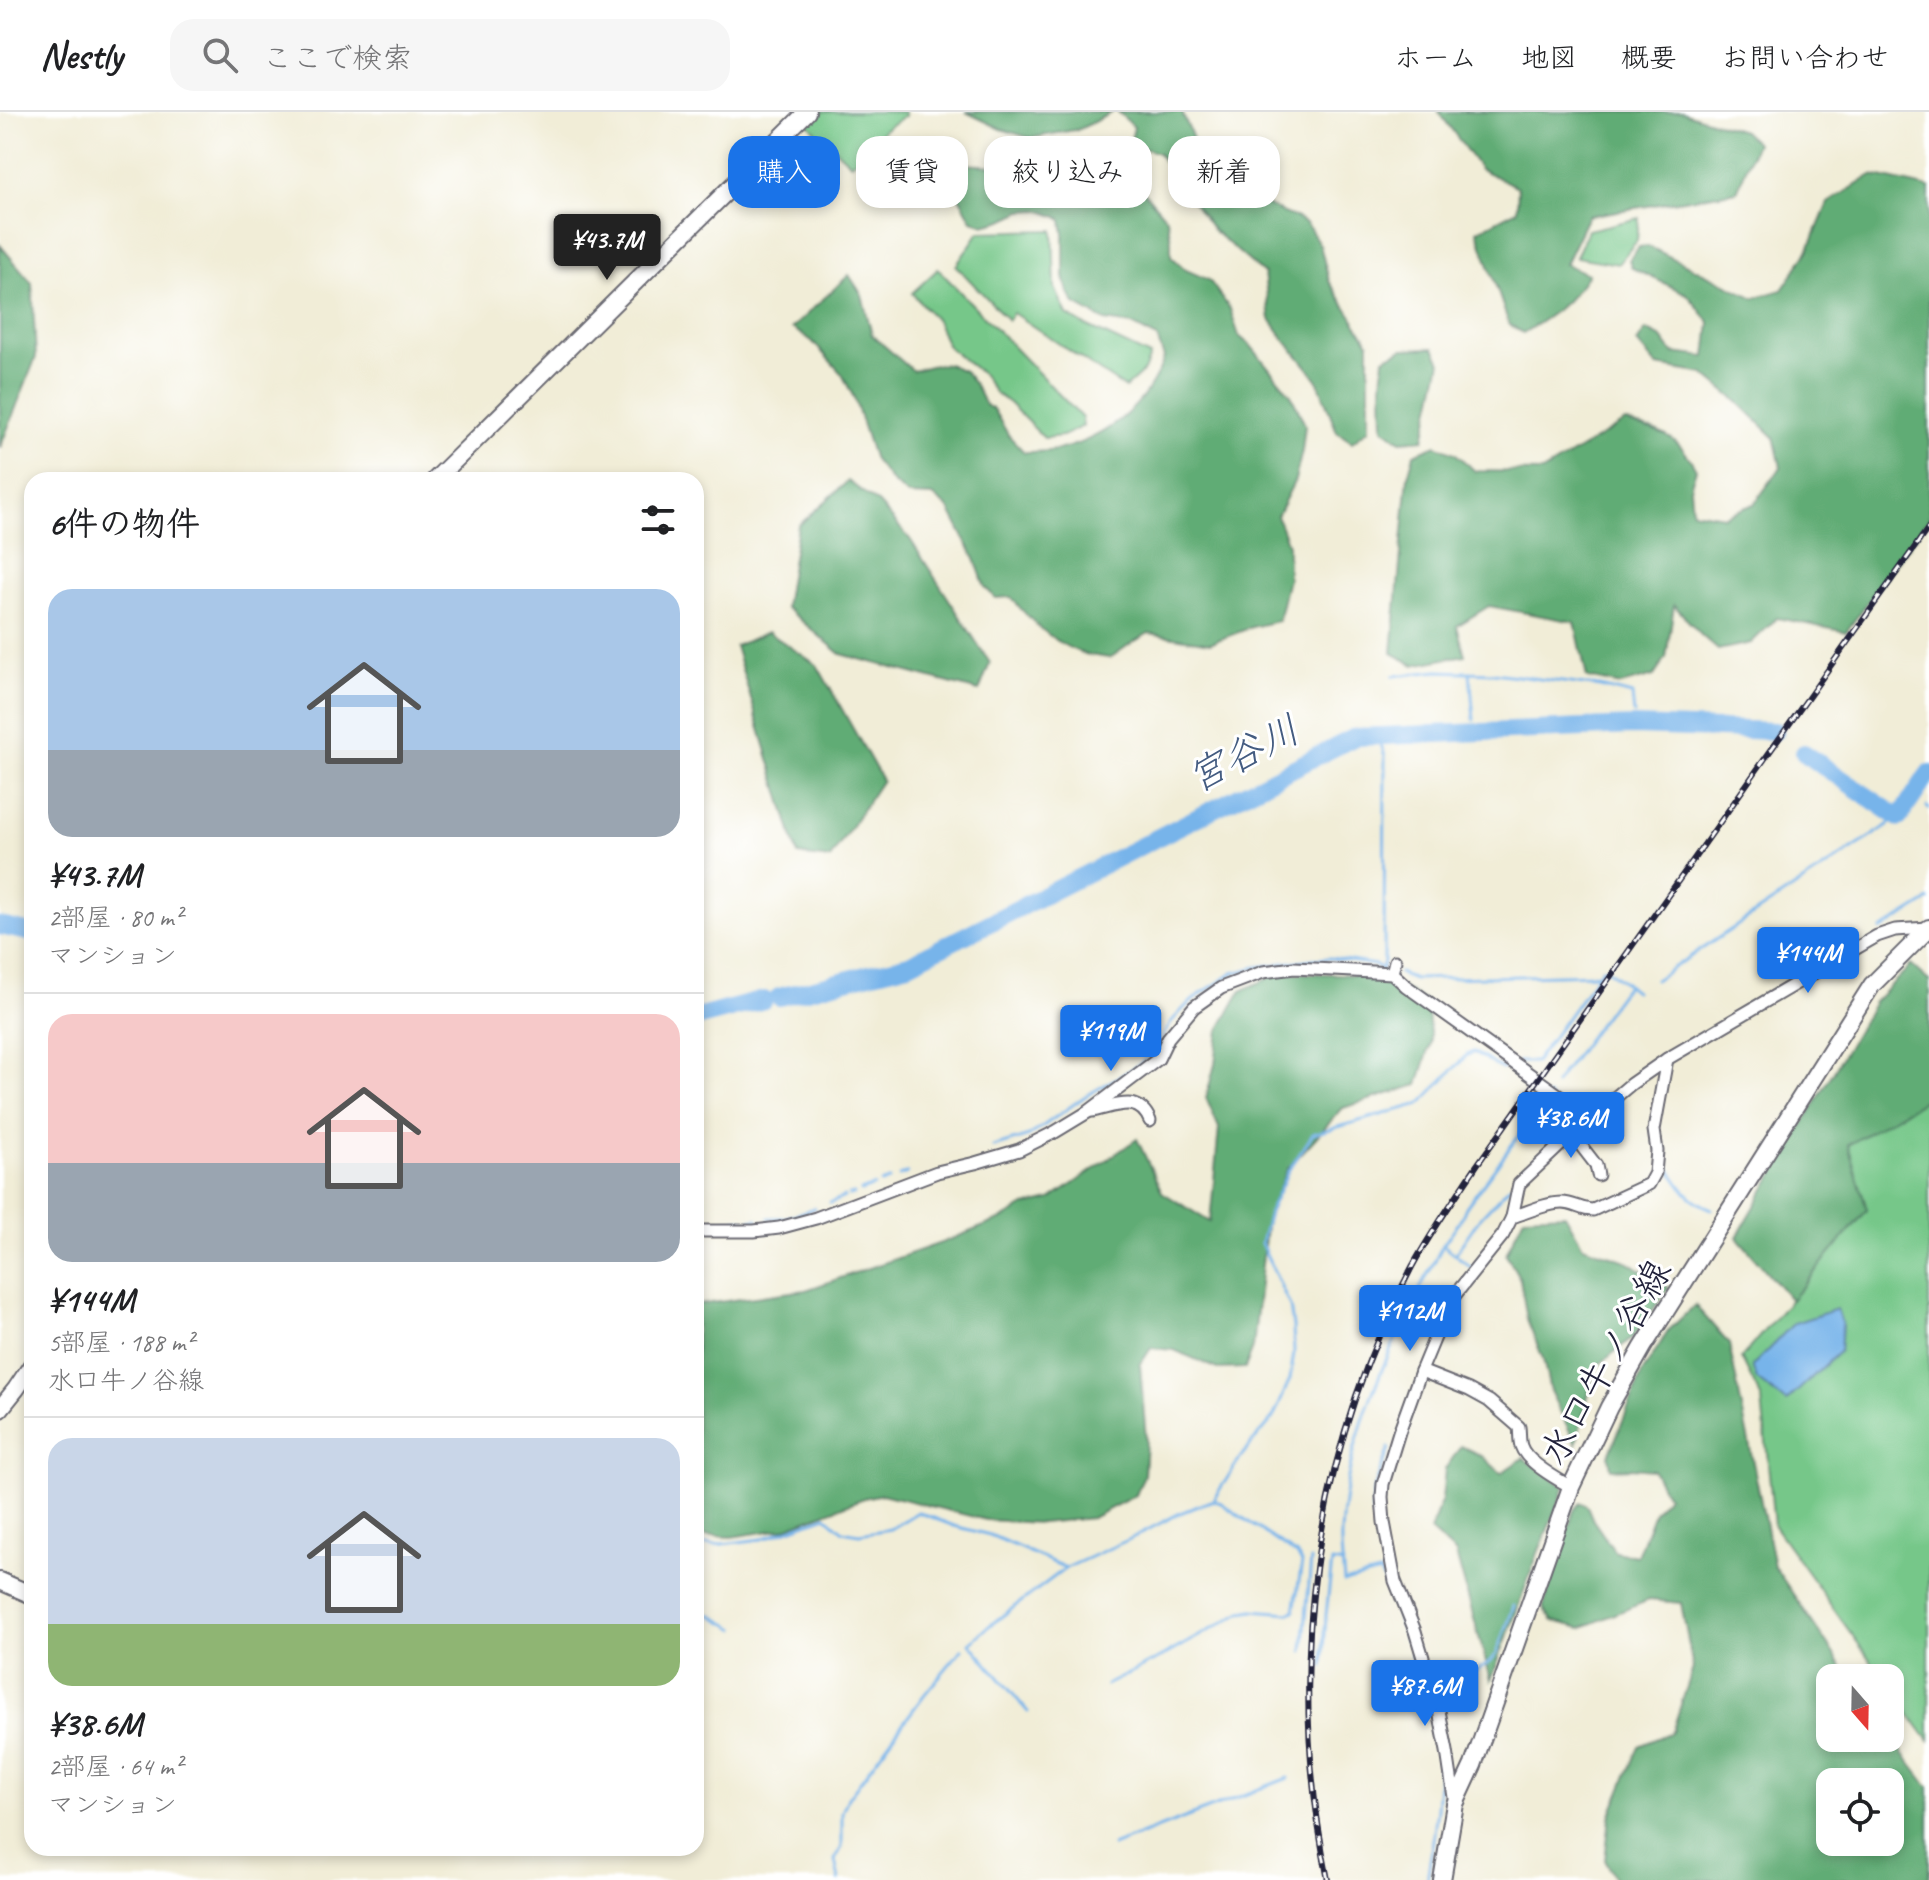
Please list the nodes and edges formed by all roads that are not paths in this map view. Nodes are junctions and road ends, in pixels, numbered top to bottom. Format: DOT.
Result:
graph roads {
  1 [pos="807,112"];
  2 [pos="443,472"];
  3 [pos="1929,928"];
  4 [pos="1667,1059"];
  5 [pos="1088,1112"];
  6 [pos="1591,1118"];
  7 [pos="1150,1121"];
  8 [pos="1572,1134"];
  9 [pos="1598,1175"];
  10 [pos="1512,1217"];
  11 [pos="704,1231"];
  12 [pos="1421,1371"];
  13 [pos="24,1377"];
  14 [pos="0,1409"];
  15 [pos="1571,1487"];
  16 [pos="0,1581"];
  17 [pos="24,1592"];
  18 [pos="1455,1804"];
  19 [pos="1442,1880"];
  1 -- 2 [label="main road"];
  3 -- 4 [label="street"];
  3 -- 15 [label="main road, 水口牛ノ谷線"];
  4 -- 6 [label="street"];
  4 -- 10 [label="street"];
  5 -- 6 [label="street"];
  5 -- 7 [label="street"];
  5 -- 11 [label="street"];
  6 -- 8 [label="street"];
  8 -- 9 [label="street"];
  8 -- 10 [label="street"];
  10 -- 12 [label="street"];
  12 -- 15 [label="street"];
  12 -- 18 [label="street"];
  13 -- 14 [label="main road"];
  15 -- 18 [label="main road, 水口牛ノ谷線"];
  16 -- 17 [label="main road"];
  18 -- 19 [label="main road, 水口牛ノ谷線"];
}
